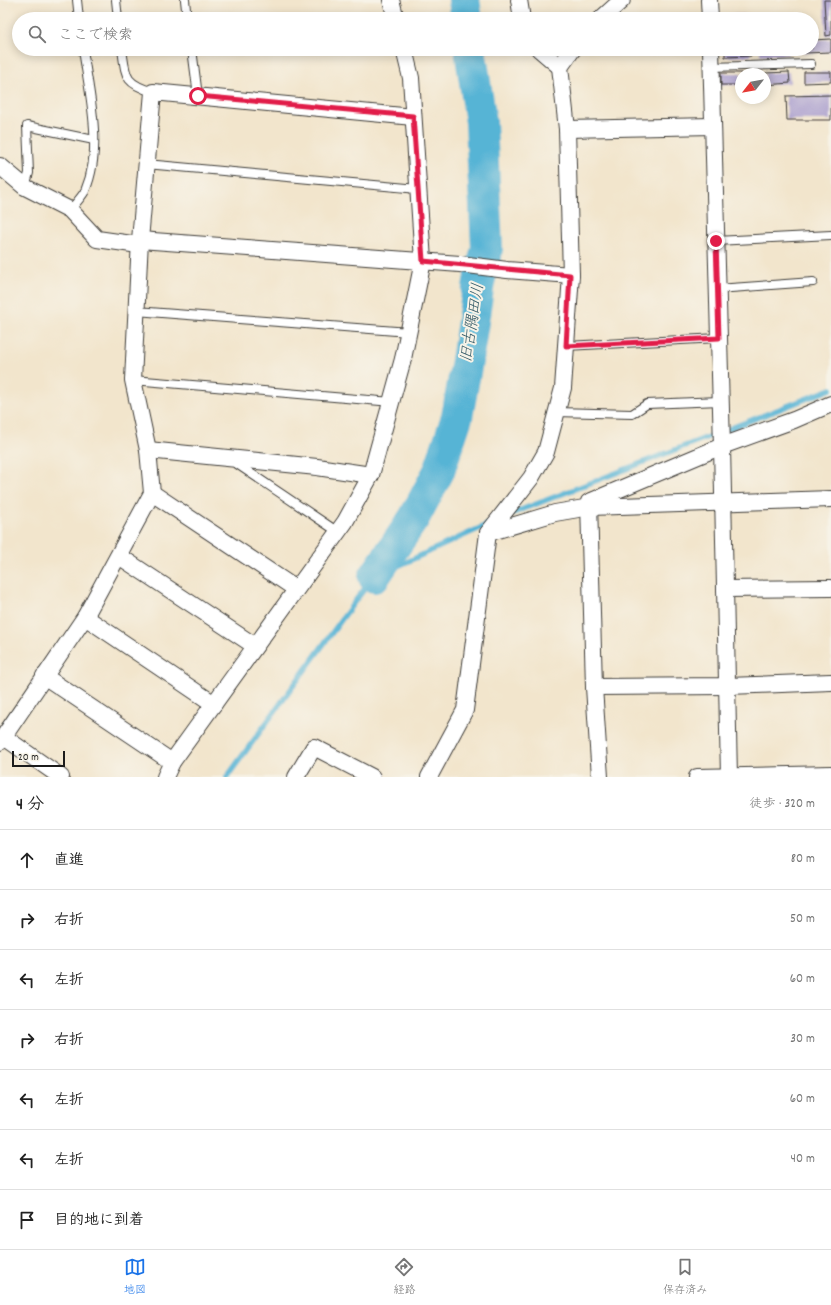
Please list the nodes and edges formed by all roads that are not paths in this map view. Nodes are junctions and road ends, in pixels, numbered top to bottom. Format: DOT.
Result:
graph roads {
  1 [pos="77,0"];
  2 [pos="116,0"];
  3 [pos="185,0"];
  4 [pos="391,0"];
  5 [pos="519,0"];
  6 [pos="622,0"];
  7 [pos="709,0"];
  8 [pos="78,12"];
  9 [pos="117,12"];
  10 [pos="187,12"];
  11 [pos="394,12"];
  12 [pos="521,12"];
  13 [pos="609,12"];
  14 [pos="710,12"];
  15 [pos="84,56"];
  16 [pos="123,56"];
  17 [pos="193,56"];
  18 [pos="406,56"];
  19 [pos="547,56"];
  20 [pos="568,56"];
  21 [pos="711,56"];
  22 [pos="811,64"];
  23 [pos="560,67"];
  24 [pos="711,67"];
  25 [pos="153,92"];
  26 [pos="198,96"];
  27 [pos="413,116"];
  28 [pos="713,126"];
  29 [pos="567,129"];
  30 [pos="94,140"];
  31 [pos="146,164"];
  32 [pos="0,166"];
  33 [pos="25,187"];
  34 [pos="418,190"];
  35 [pos="70,210"];
  36 [pos="831,235"];
  37 [pos="716,241"];
  38 [pos="140,242"];
  39 [pos="423,261"];
  40 [pos="570,275"];
  41 [pos="813,282"];
  42 [pos="717,289"];
  43 [pos="136,311"];
  44 [pos="409,332"];
  45 [pos="719,338"];
  46 [pos="566,346"];
  47 [pos="133,380"];
  48 [pos="720,401"];
  49 [pos="392,402"];
  50 [pos="831,404"];
  51 [pos="556,412"];
  52 [pos="722,446"];
  53 [pos="148,450"];
  54 [pos="227,458"];
  55 [pos="371,475"];
  56 [pos="152,494"];
  57 [pos="831,499"];
  58 [pos="723,502"];
  59 [pos="590,507"];
  60 [pos="338,532"];
  61 [pos="488,532"];
  62 [pos="119,556"];
  63 [pos="831,588"];
  64 [pos="296,589"];
  65 [pos="725,589"];
  66 [pos="85,617"];
  67 [pos="256,646"];
  68 [pos="44,676"];
  69 [pos="831,682"];
  70 [pos="728,686"];
  71 [pos="594,687"];
  72 [pos="214,704"];
  73 [pos="2,739"];
  74 [pos="172,762"];
  75 [pos="831,774"];
  76 [pos="728,776"];
  77 [pos="61,777"];
  78 [pos="165,777"];
  79 [pos="296,777"];
  80 [pos="372,777"];
  81 [pos="429,777"];
  82 [pos="600,777"];
  83 [pos="697,777"];
  1 -- 8 [label="lane"];
  2 -- 9 [label="lane"];
  3 -- 10 [label="lane"];
  4 -- 11 [label="street"];
  5 -- 12 [label="street"];
  6 -- 13 [label="street"];
  7 -- 14 [label="street"];
  15 -- 30 [label="lane"];
  16 -- 25 [label="lane"];
  17 -- 26 [label="lane"];
  18 -- 27 [label="street"];
  19 -- 23 [label="street"];
  20 -- 23 [label="street"];
  21 -- 24 [label="street"];
  22 -- 24 [label="lane"];
  23 -- 29 [label="street"];
  24 -- 28 [label="street"];
  25 -- 26 [label="street"];
  25 -- 31 [label="street"];
  26 -- 27 [label="street"];
  27 -- 34 [label="street"];
  28 -- 29 [label="street"];
  28 -- 37 [label="street"];
  29 -- 40 [label="street"];
  30 -- 33 [label="lane"];
  30 -- 35 [label="lane"];
  31 -- 34 [label="lane"];
  31 -- 38 [label="street"];
  32 -- 33 [label="street"];
  33 -- 35 [label="street"];
  34 -- 39 [label="street"];
  35 -- 38 [label="street"];
  36 -- 37 [label="lane"];
  37 -- 42 [label="street"];
  38 -- 39 [label="street"];
  38 -- 43 [label="street"];
  39 -- 40 [label="street"];
  39 -- 44 [label="street"];
  40 -- 46 [label="street"];
  41 -- 42 [label="lane"];
  42 -- 45 [label="street"];
  43 -- 44 [label="lane"];
  43 -- 47 [label="street"];
  44 -- 49 [label="street"];
  45 -- 46 [label="lane"];
  45 -- 48 [label="street"];
  46 -- 51 [label="street"];
  47 -- 49 [label="lane"];
  47 -- 53 [label="street"];
  48 -- 51 [label="lane"];
  48 -- 52 [label="street"];
  49 -- 55 [label="street"];
  50 -- 52 [label="street"];
  51 -- 61 [label="street"];
  52 -- 58 [label="street"];
  52 -- 59 [label="street"];
  53 -- 54 [label="street"];
  53 -- 56 [label="street"];
  54 -- 55 [label="street"];
  54 -- 60 [label="lane"];
  55 -- 60 [label="street"];
  56 -- 62 [label="street"];
  56 -- 64 [label="street"];
  57 -- 58 [label="street"];
  58 -- 59 [label="street"];
  58 -- 65 [label="street"];
  59 -- 61 [label="street"];
  59 -- 71 [label="street"];
  60 -- 64 [label="street"];
  61 -- 81 [label="street"];
  62 -- 66 [label="street"];
  62 -- 67 [label="street"];
  63 -- 65 [label="street"];
  64 -- 67 [label="street"];
  65 -- 70 [label="street"];
  66 -- 68 [label="street"];
  66 -- 72 [label="street"];
  67 -- 72 [label="street"];
  68 -- 73 [label="street"];
  68 -- 74 [label="street"];
  69 -- 70 [label="street"];
  70 -- 71 [label="street"];
  70 -- 76 [label="street"];
  71 -- 82 [label="street"];
  72 -- 74 [label="street"];
  73 -- 77 [label="street"];
  74 -- 78 [label="street"];
  75 -- 76 [label="street"];
  76 -- 83 [label="street"];
  79 -- 80 [label="street"];
}
